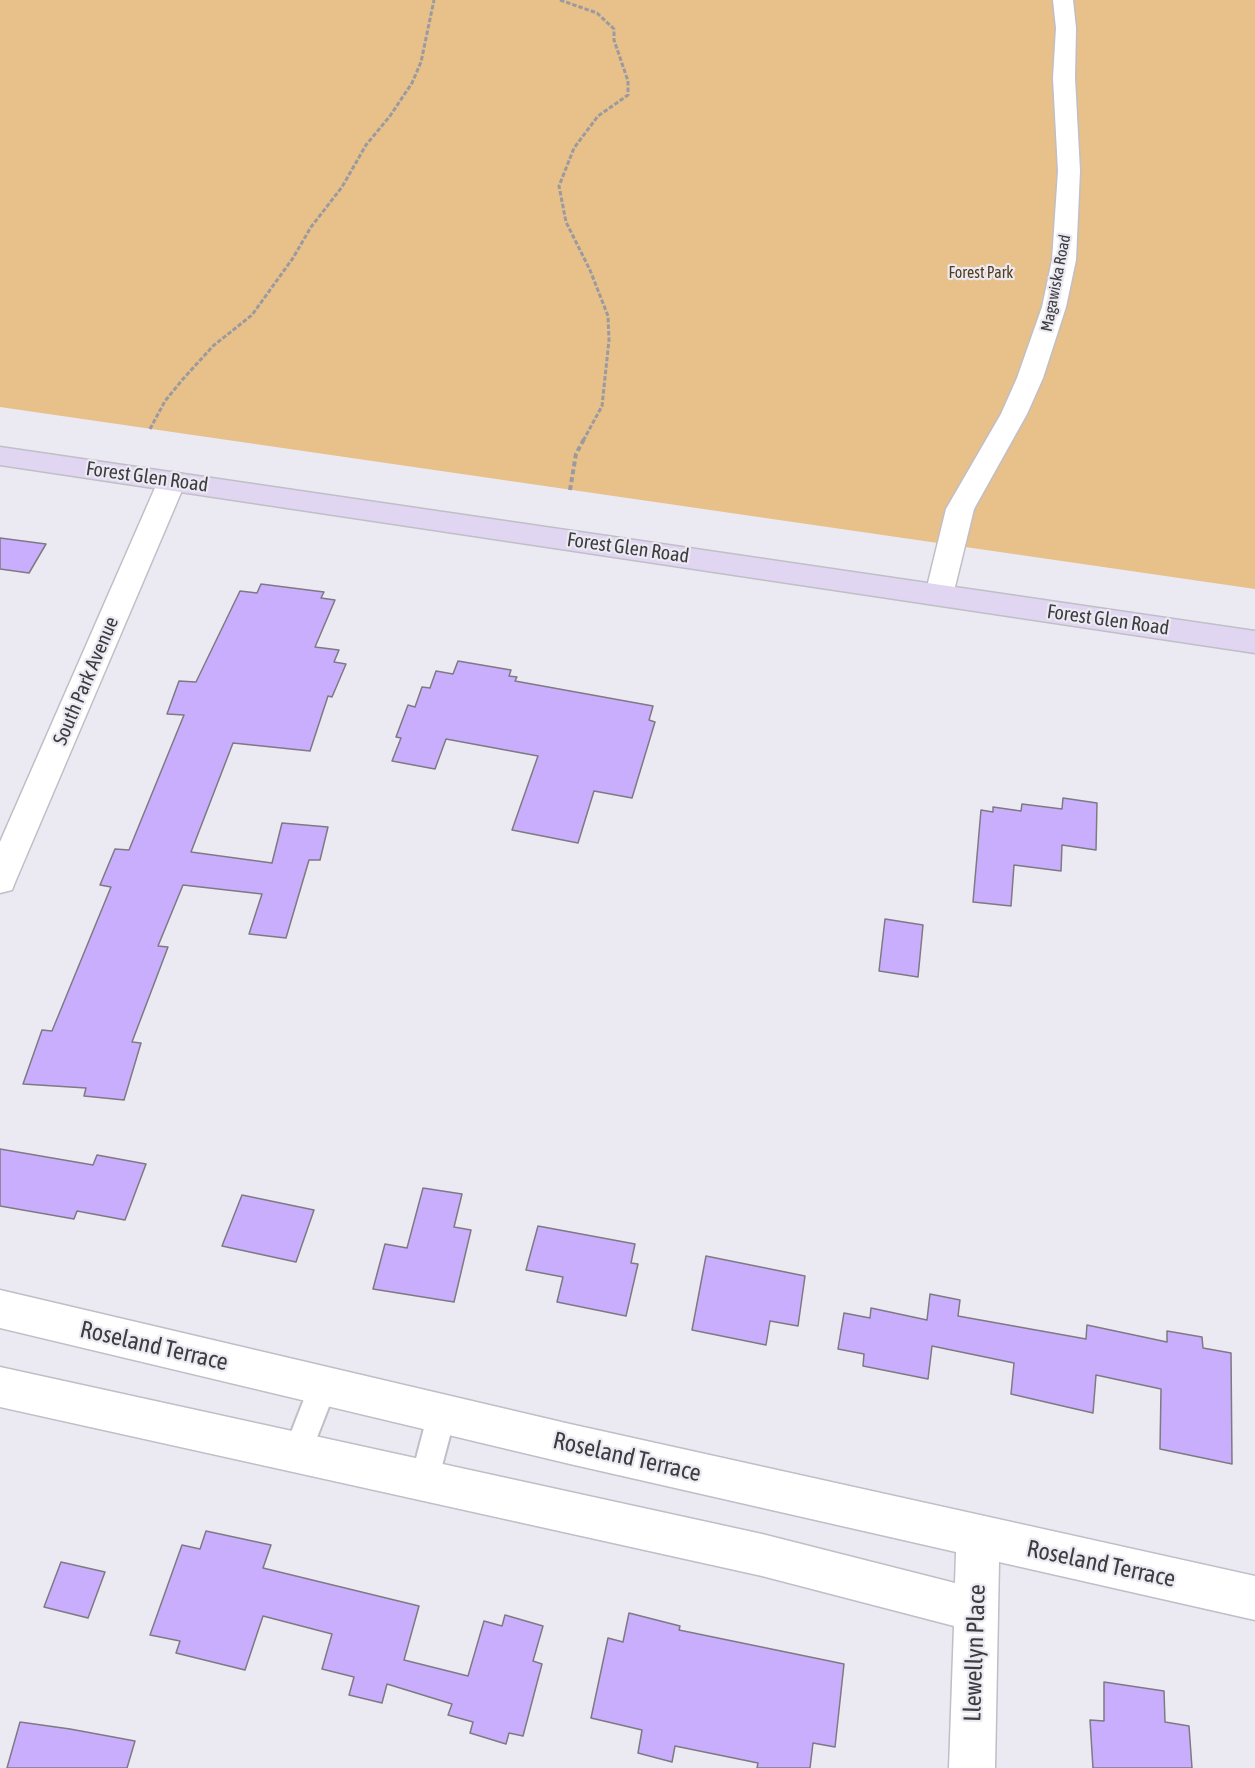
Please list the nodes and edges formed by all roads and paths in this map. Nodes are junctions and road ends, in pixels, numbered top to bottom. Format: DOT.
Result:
graph roads {
  1 [pos="434,0"];
  2 [pos="560,0"];
  3 [pos="1063,0"];
  4 [pos="150,429"];
  5 [pos="0,456"];
  6 [pos="172,481"];
  7 [pos="570,490"];
  8 [pos="939,596"];
  9 [pos="1255,642"];
  10 [pos="0,880"];
  11 [pos="0,1309"];
  12 [pos="323,1386"];
  13 [pos="0,1387"];
  14 [pos="442,1413"];
  15 [pos="297,1453"];
  16 [pos="424,1481"];
  17 [pos="978,1537"];
  18 [pos="1255,1598"];
  19 [pos="976,1610"];
  20 [pos="972,1768"];
  1 -- 4 [label="path"];
  2 -- 7 [label="path"];
  3 -- 8 [label="street, Magawiska Road"];
  5 -- 6 [label="street, Forest Glen Road"];
  6 -- 8 [label="street, Forest Glen Road"];
  6 -- 10 [label="street, South Park Avenue"];
  8 -- 9 [label="street, Forest Glen Road"];
  11 -- 12 [label="street, Roseland Terrace"];
  12 -- 14 [label="street, Roseland Terrace"];
  12 -- 15 [label="lane"];
  13 -- 15 [label="street"];
  14 -- 16 [label="lane"];
  14 -- 17 [label="street, Roseland Terrace"];
  15 -- 16 [label="street"];
  16 -- 19 [label="street"];
  17 -- 18 [label="street, Roseland Terrace"];
  17 -- 19 [label="street, Llewellyn Place"];
  19 -- 20 [label="street, Llewellyn Place"];
}
